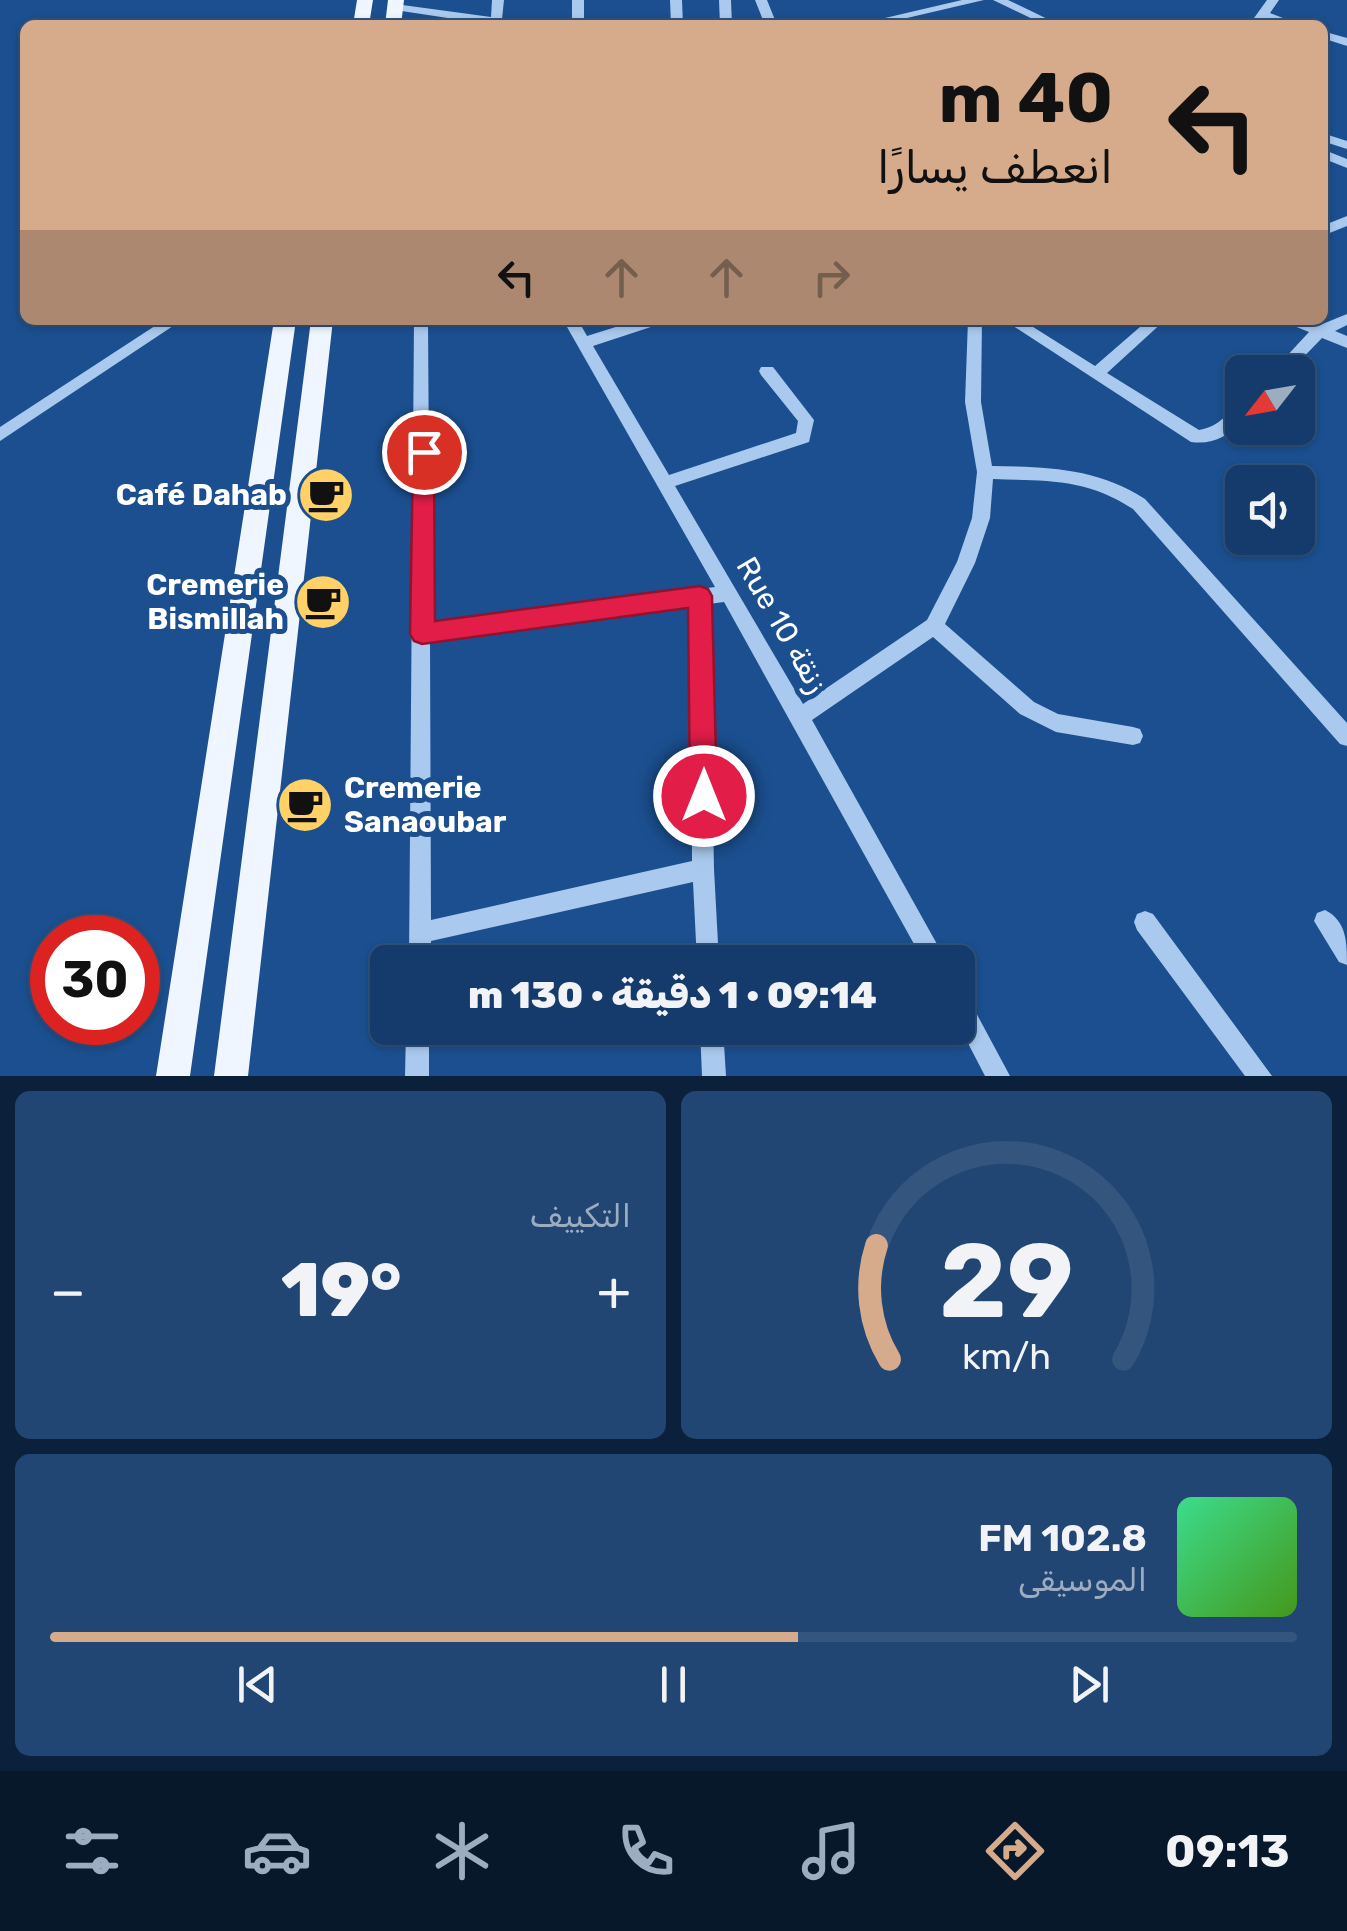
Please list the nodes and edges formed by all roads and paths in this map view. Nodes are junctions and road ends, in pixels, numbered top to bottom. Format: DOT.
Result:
graph roads {
  1 [pos="978,0"];
  2 [pos="999,0"];
  3 [pos="1273,0"];
  4 [pos="395,11"];
  5 [pos="478,20"];
  6 [pos="903,20"];
  7 [pos="1043,20"];
  8 [pos="1259,20"];
  9 [pos="1347,318"];
  10 [pos="166,325"];
  11 [pos="284,325"];
  12 [pos="321,325"];
  13 [pos="422,325"];
  14 [pos="573,325"];
  15 [pos="640,325"];
  16 [pos="975,325"];
  17 [pos="1019,325"];
  18 [pos="1152,325"];
  19 [pos="1306,325"];
  20 [pos="1320,331"];
  21 [pos="1347,342"];
  22 [pos="584,343"];
  23 [pos="1297,355"];
  24 [pos="766,371"];
  25 [pos="1096,374"];
  26 [pos="1225,429"];
  27 [pos="0,435"];
  28 [pos="985,472"];
  29 [pos="665,483"];
  30 [pos="730,593"];
  31 [pos="700,596"];
  32 [pos="934,626"];
  33 [pos="422,634"];
  34 [pos="800,717"];
  35 [pos="1133,736"];
  36 [pos="1347,737"];
  37 [pos="703,869"];
  38 [pos="1325,921"];
  39 [pos="1145,922"];
  40 [pos="420,933"];
  41 [pos="420,945"];
  42 [pos="707,945"];
  43 [pos="927,945"];
  44 [pos="1347,954"];
  45 [pos="975,1033"];
  46 [pos="418,1045"];
  47 [pos="713,1045"];
  48 [pos="173,1076"];
  49 [pos="231,1076"];
  50 [pos="417,1076"];
  51 [pos="714,1076"];
  52 [pos="998,1076"];
  53 [pos="1260,1076"];
  1 -- 6 [label="street"];
  2 -- 7 [label="street"];
  3 -- 8 [label="street"];
  4 -- 5 [label="street"];
  9 -- 20 [label="street"];
  10 -- 27 [label="street"];
  11 -- 48 [label="main road"];
  12 -- 49 [label="main road"];
  13 -- 33 [label="street"];
  14 -- 22 [label="street, Rue 10 زنقة"];
  15 -- 22 [label="street"];
  16 -- 28 [label="street"];
  17 -- 25 [label="street"];
  18 -- 25 [label="street"];
  19 -- 20 [label="street"];
  20 -- 21 [label="street"];
  20 -- 23 [label="street"];
  22 -- 29 [label="street, Rue 10 زنقة"];
  24 -- 29 [label="street"];
  25 -- 26 [label="street"];
  28 -- 32 [label="street"];
  28 -- 36 [label="street"];
  29 -- 30 [label="street, Rue 10 زنقة"];
  30 -- 31 [label="street"];
  30 -- 34 [label="street, Rue 10 زنقة"];
  31 -- 33 [label="street"];
  31 -- 37 [label="street"];
  32 -- 34 [label="street"];
  32 -- 35 [label="street"];
  33 -- 40 [label="street"];
  34 -- 43 [label="street, Rue 10 زنقة"];
  37 -- 40 [label="street"];
  37 -- 42 [label="street"];
  38 -- 44 [label="street"];
  39 -- 53 [label="street"];
  40 -- 41 [label="street"];
  45 -- 52 [label="street"];
  46 -- 50 [label="street"];
  47 -- 51 [label="street"];
}
